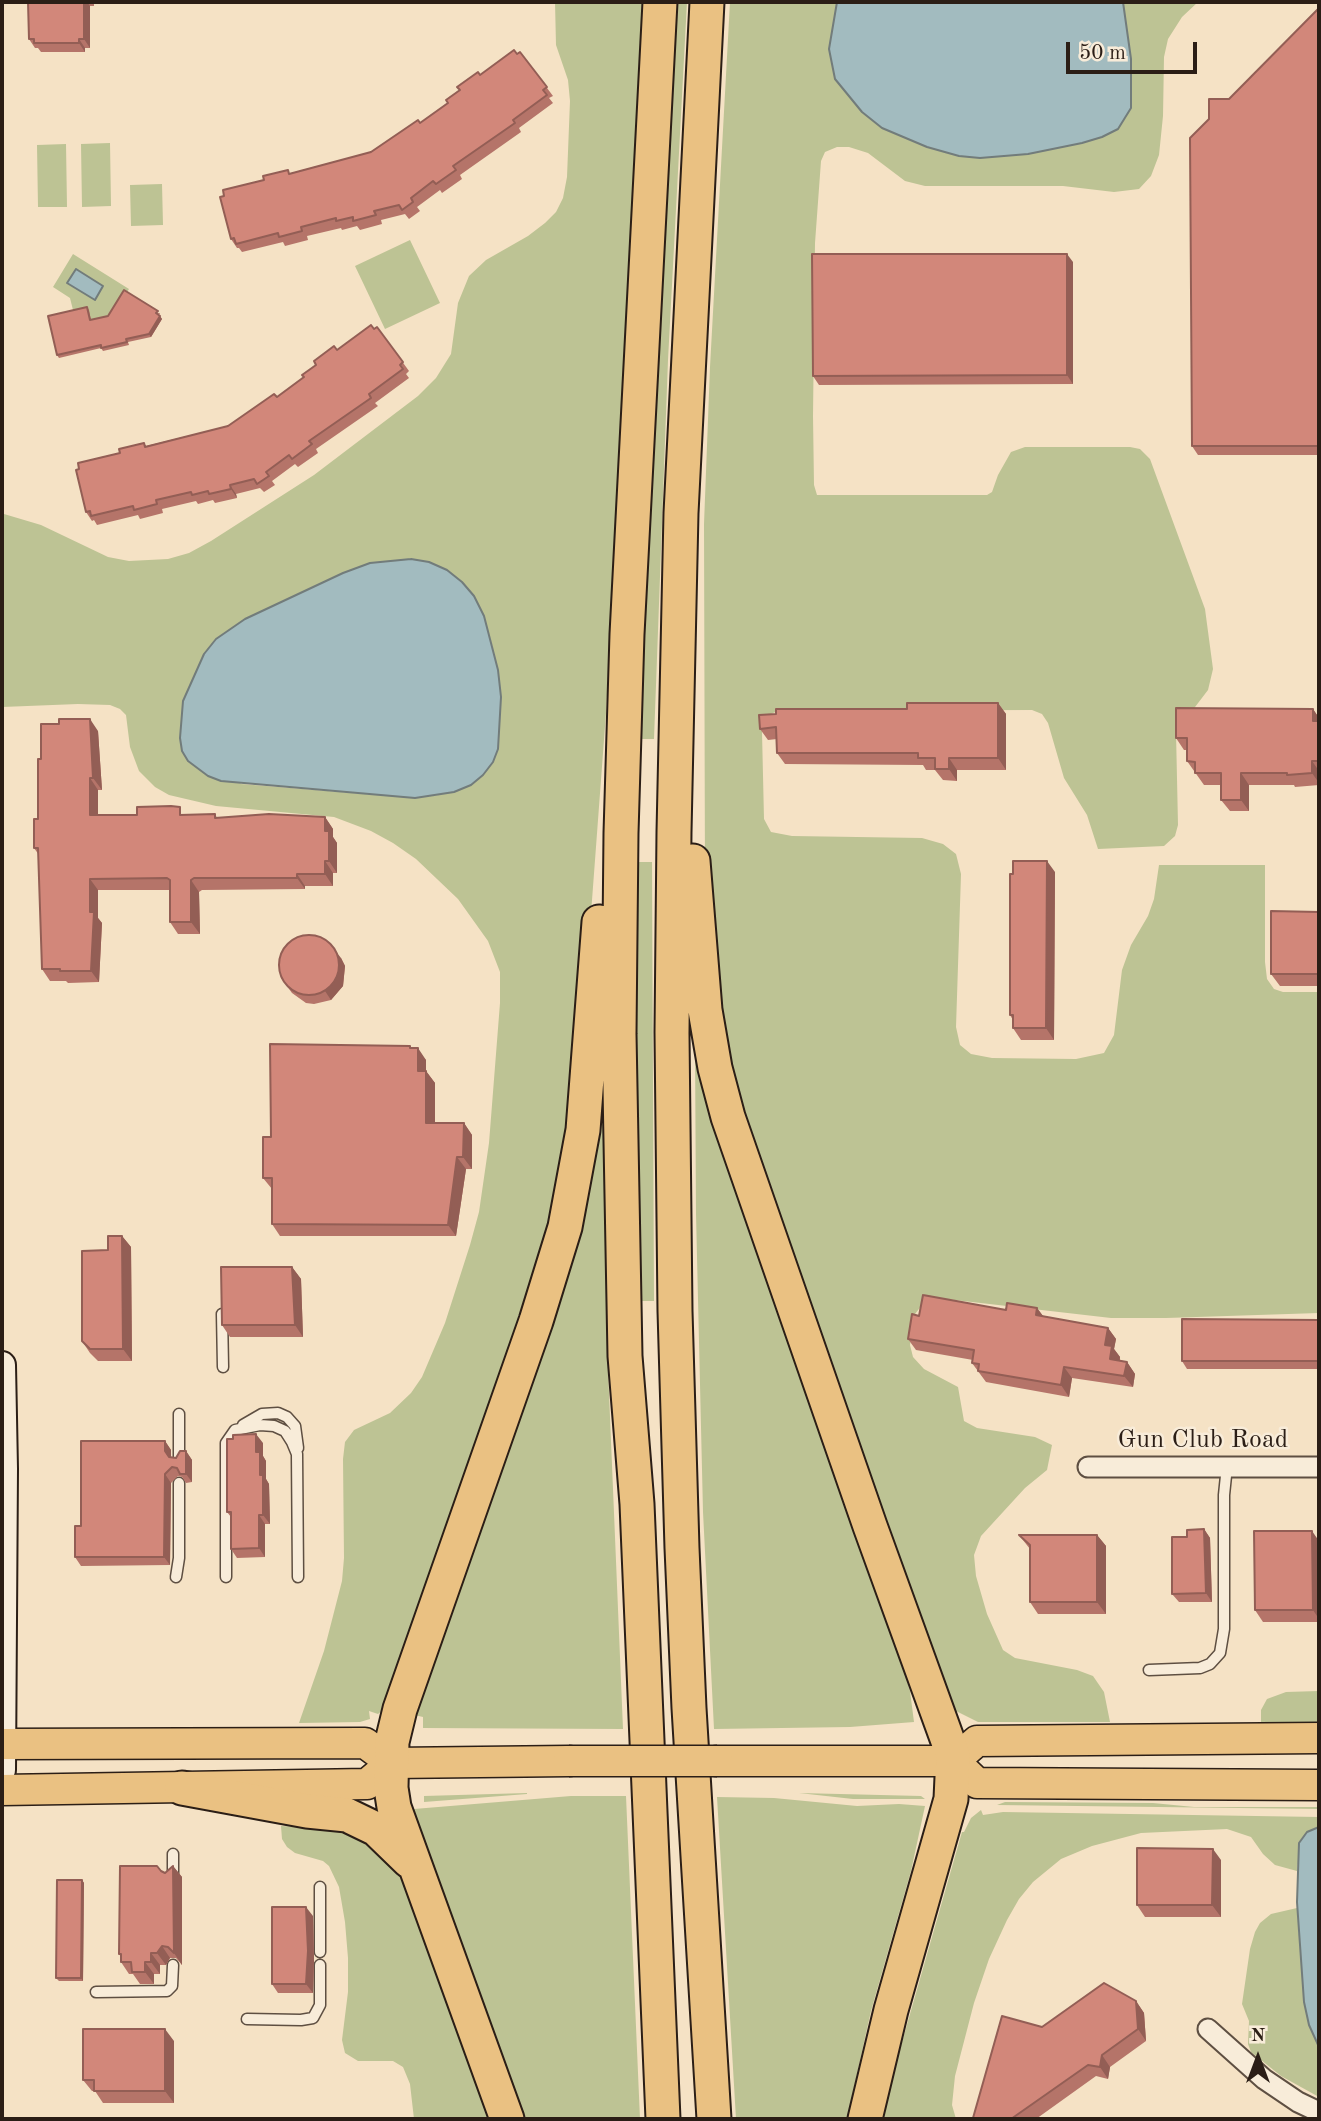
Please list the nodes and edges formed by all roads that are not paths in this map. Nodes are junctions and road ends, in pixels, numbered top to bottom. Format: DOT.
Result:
graph roads {
  1 [pos="660,2"];
  2 [pos="707,2"];
  3 [pos="627,634"];
  4 [pos="678,635"];
  5 [pos="222,1303"];
  6 [pos="2,1365"];
  7 [pos="223,1367"];
  8 [pos="3,1383"];
  9 [pos="2,1389"];
  10 [pos="179,1413"];
  11 [pos="179,1460"];
  12 [pos="1227,1466"];
  13 [pos="1319,1466"];
  14 [pos="1088,1467"];
  15 [pos="179,1483"];
  16 [pos="176,1577"];
  17 [pos="226,1577"];
  18 [pos="298,1577"];
  19 [pos="1149,1670"];
  20 [pos="1319,1738"];
  21 [pos="2,1744"];
  22 [pos="954,1761"];
  23 [pos="392,1763"];
  24 [pos="2,1770"];
  25 [pos="1319,1786"];
  26 [pos="182,1788"];
  27 [pos="2,1790"];
  28 [pos="173,1854"];
  29 [pos="416,1869"];
  30 [pos="173,1877"];
  31 [pos="320,1887"];
  32 [pos="320,1952"];
  33 [pos="173,1965"];
  34 [pos="320,1965"];
  35 [pos="96,1992"];
  36 [pos="247,2019"];
  37 [pos="1208,2029"];
  38 [pos="1319,2112"];
  39 [pos="507,2119"];
  40 [pos="663,2119"];
  41 [pos="713,2119"];
  42 [pos="865,2119"];
  1 -- 3 [label="highway"];
  2 -- 4 [label="highway"];
  3 -- 23 [label="highway"];
  3 -- 40 [label="highway"];
  4 -- 22 [label="highway"];
  4 -- 41 [label="highway"];
  5 -- 7 [label="lane"];
  6 -- 8 [label="main road"];
  8 -- 9 [label="street"];
  8 -- 21 [label="main road"];
  10 -- 11 [label="lane"];
  12 -- 13 [label="street, Gun Club Road"];
  12 -- 14 [label="street, Gun Club Road"];
  12 -- 19 [label="lane"];
  15 -- 16 [label="lane"];
  17 -- 18 [label="lane"];
  20 -- 22 [label="main road"];
  21 -- 23 [label="main road"];
  21 -- 24 [label="main road"];
  22 -- 23 [label="main road, bridge"];
  22 -- 25 [label="main road"];
  22 -- 42 [label="highway"];
  23 -- 26 [label="main road"];
  23 -- 29 [label="highway"];
  26 -- 27 [label="main road"];
  26 -- 29 [label="highway"];
  28 -- 30 [label="lane"];
  29 -- 39 [label="highway"];
  31 -- 32 [label="lane"];
  33 -- 35 [label="lane"];
  34 -- 36 [label="lane"];
  37 -- 38 [label="street"];
}
